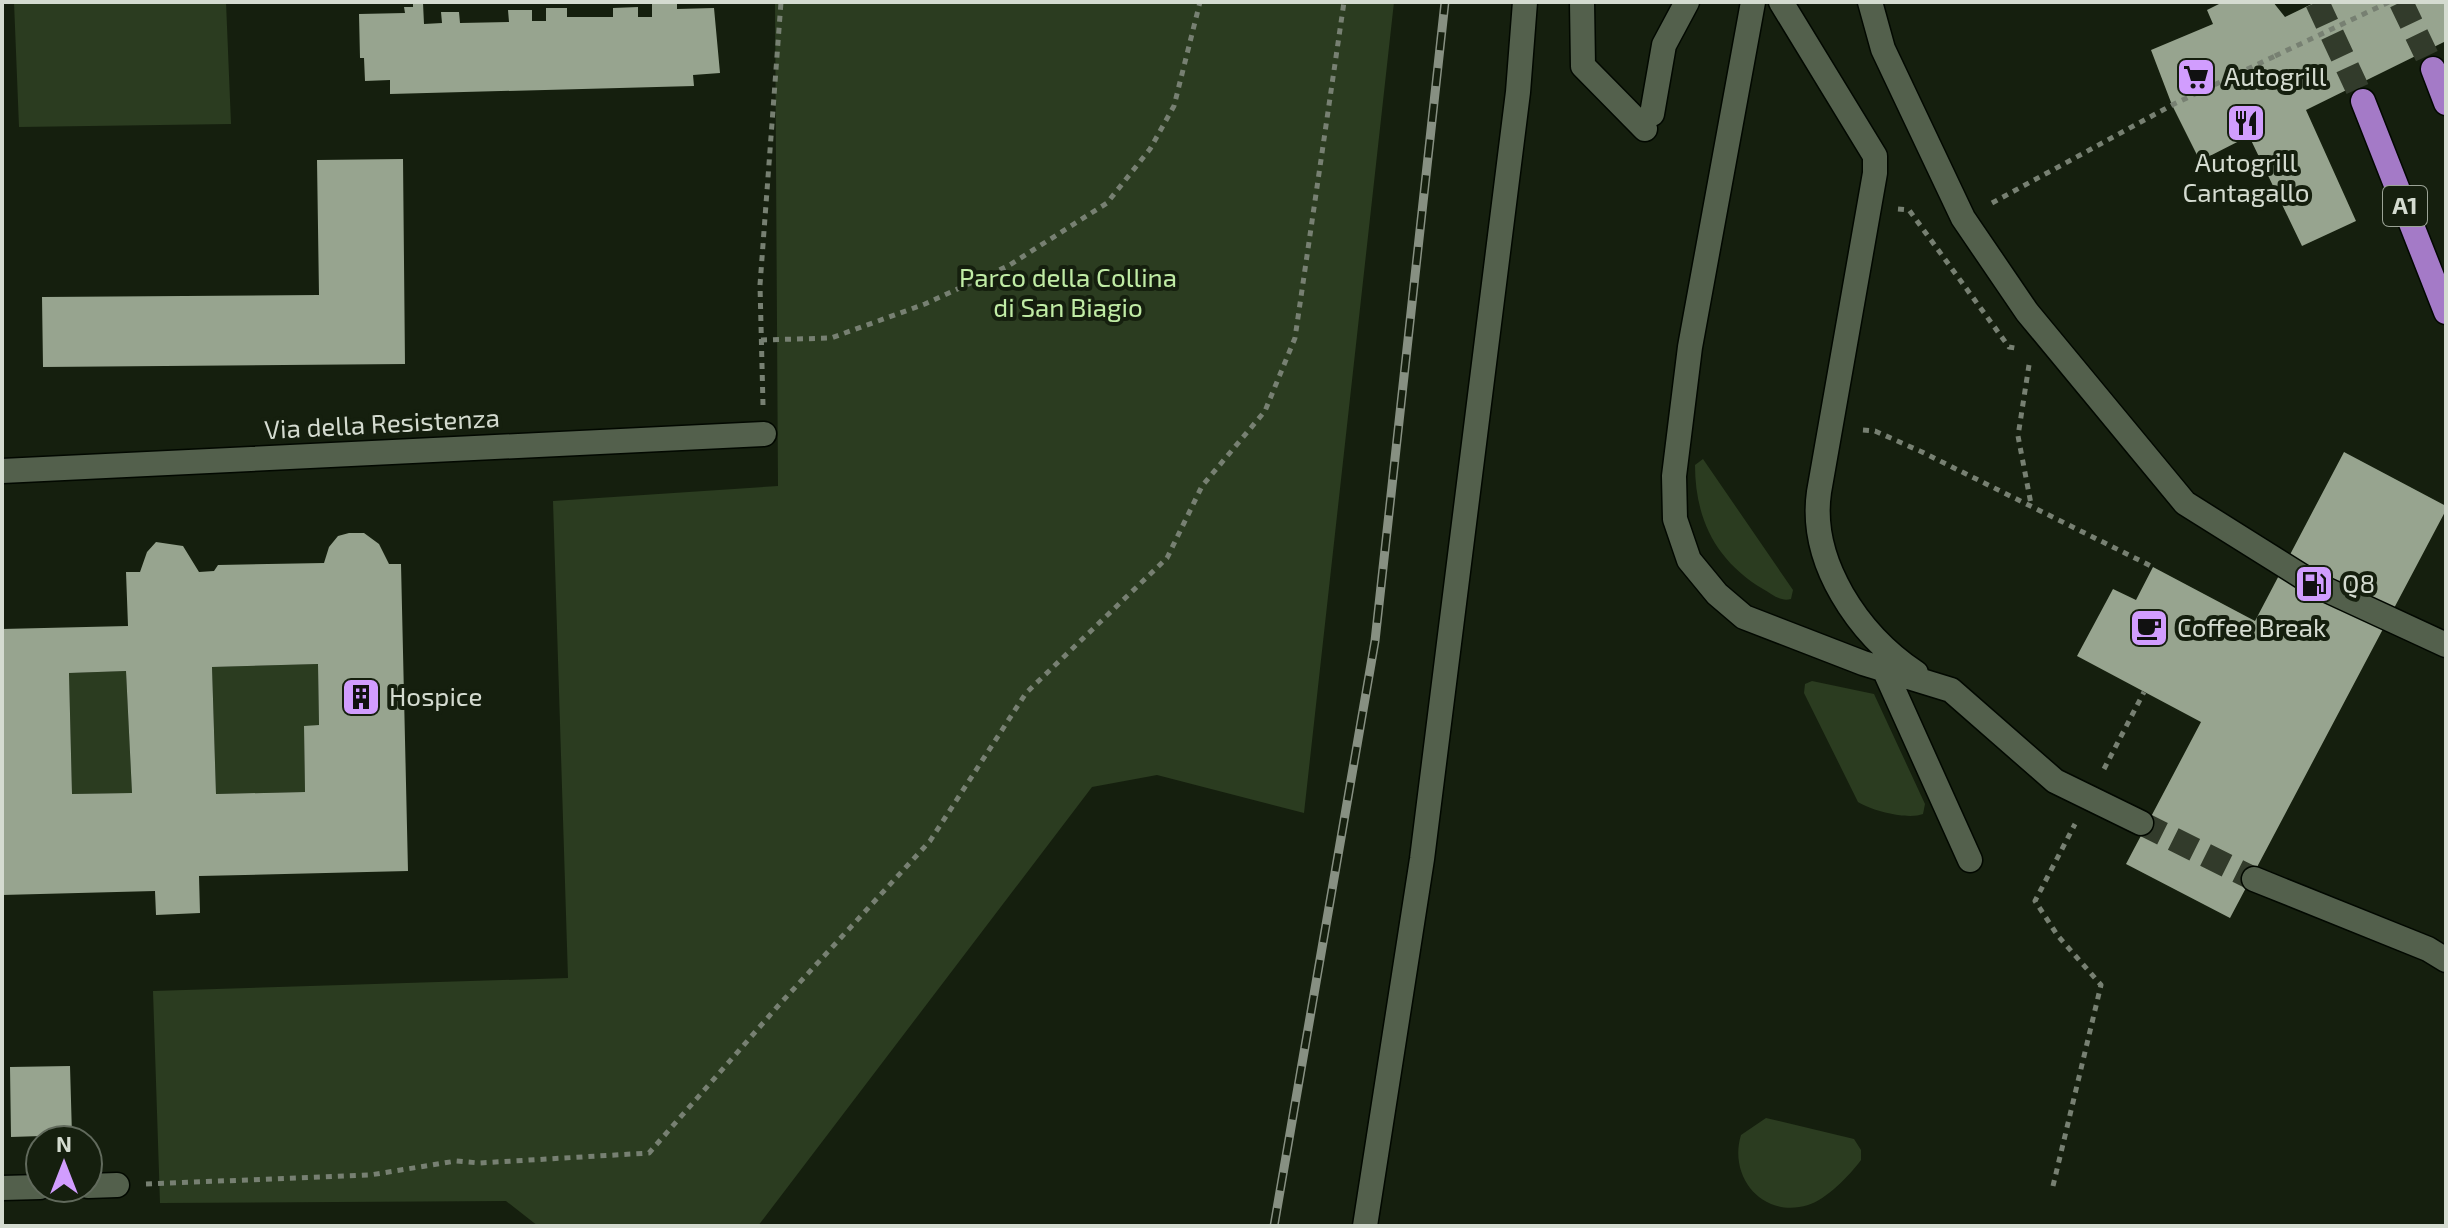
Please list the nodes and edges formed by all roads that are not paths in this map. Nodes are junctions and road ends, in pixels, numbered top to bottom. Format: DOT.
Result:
graph roads {
  1 [pos="1525,2"];
  2 [pos="1582,2"];
  3 [pos="1687,2"];
  4 [pos="1753,2"];
  5 [pos="1781,2"];
  6 [pos="1870,2"];
  7 [pos="2433,69"];
  8 [pos="2363,101"];
  9 [pos="2446,103"];
  10 [pos="2446,312"];
  11 [pos="764,434"];
  12 [pos="2,471"];
  13 [pos="2446,645"];
  14 [pos="1884,669"];
  15 [pos="1932,684"];
  16 [pos="2141,823"];
  17 [pos="1970,860"];
  18 [pos="2254,879"];
  19 [pos="2446,960"];
  20 [pos="104,1185"];
  21 [pos="117,1185"];
  22 [pos="24,1187"];
  23 [pos="2,1188"];
  24 [pos="1365,1226"];
  1 -- 24 [label="street"];
  2 -- 3 [label="street"];
  4 -- 14 [label="street"];
  5 -- 15 [label="street"];
  6 -- 13 [label="street"];
  7 -- 9 [label="highway"];
  8 -- 10 [label="highway, A1"];
  11 -- 12 [label="street, Via della Resistenza"];
  14 -- 15 [label="street"];
  14 -- 17 [label="street"];
  15 -- 16 [label="street"];
  18 -- 19 [label="street"];
  20 -- 21 [label="street"];
  22 -- 23 [label="street"];
}
